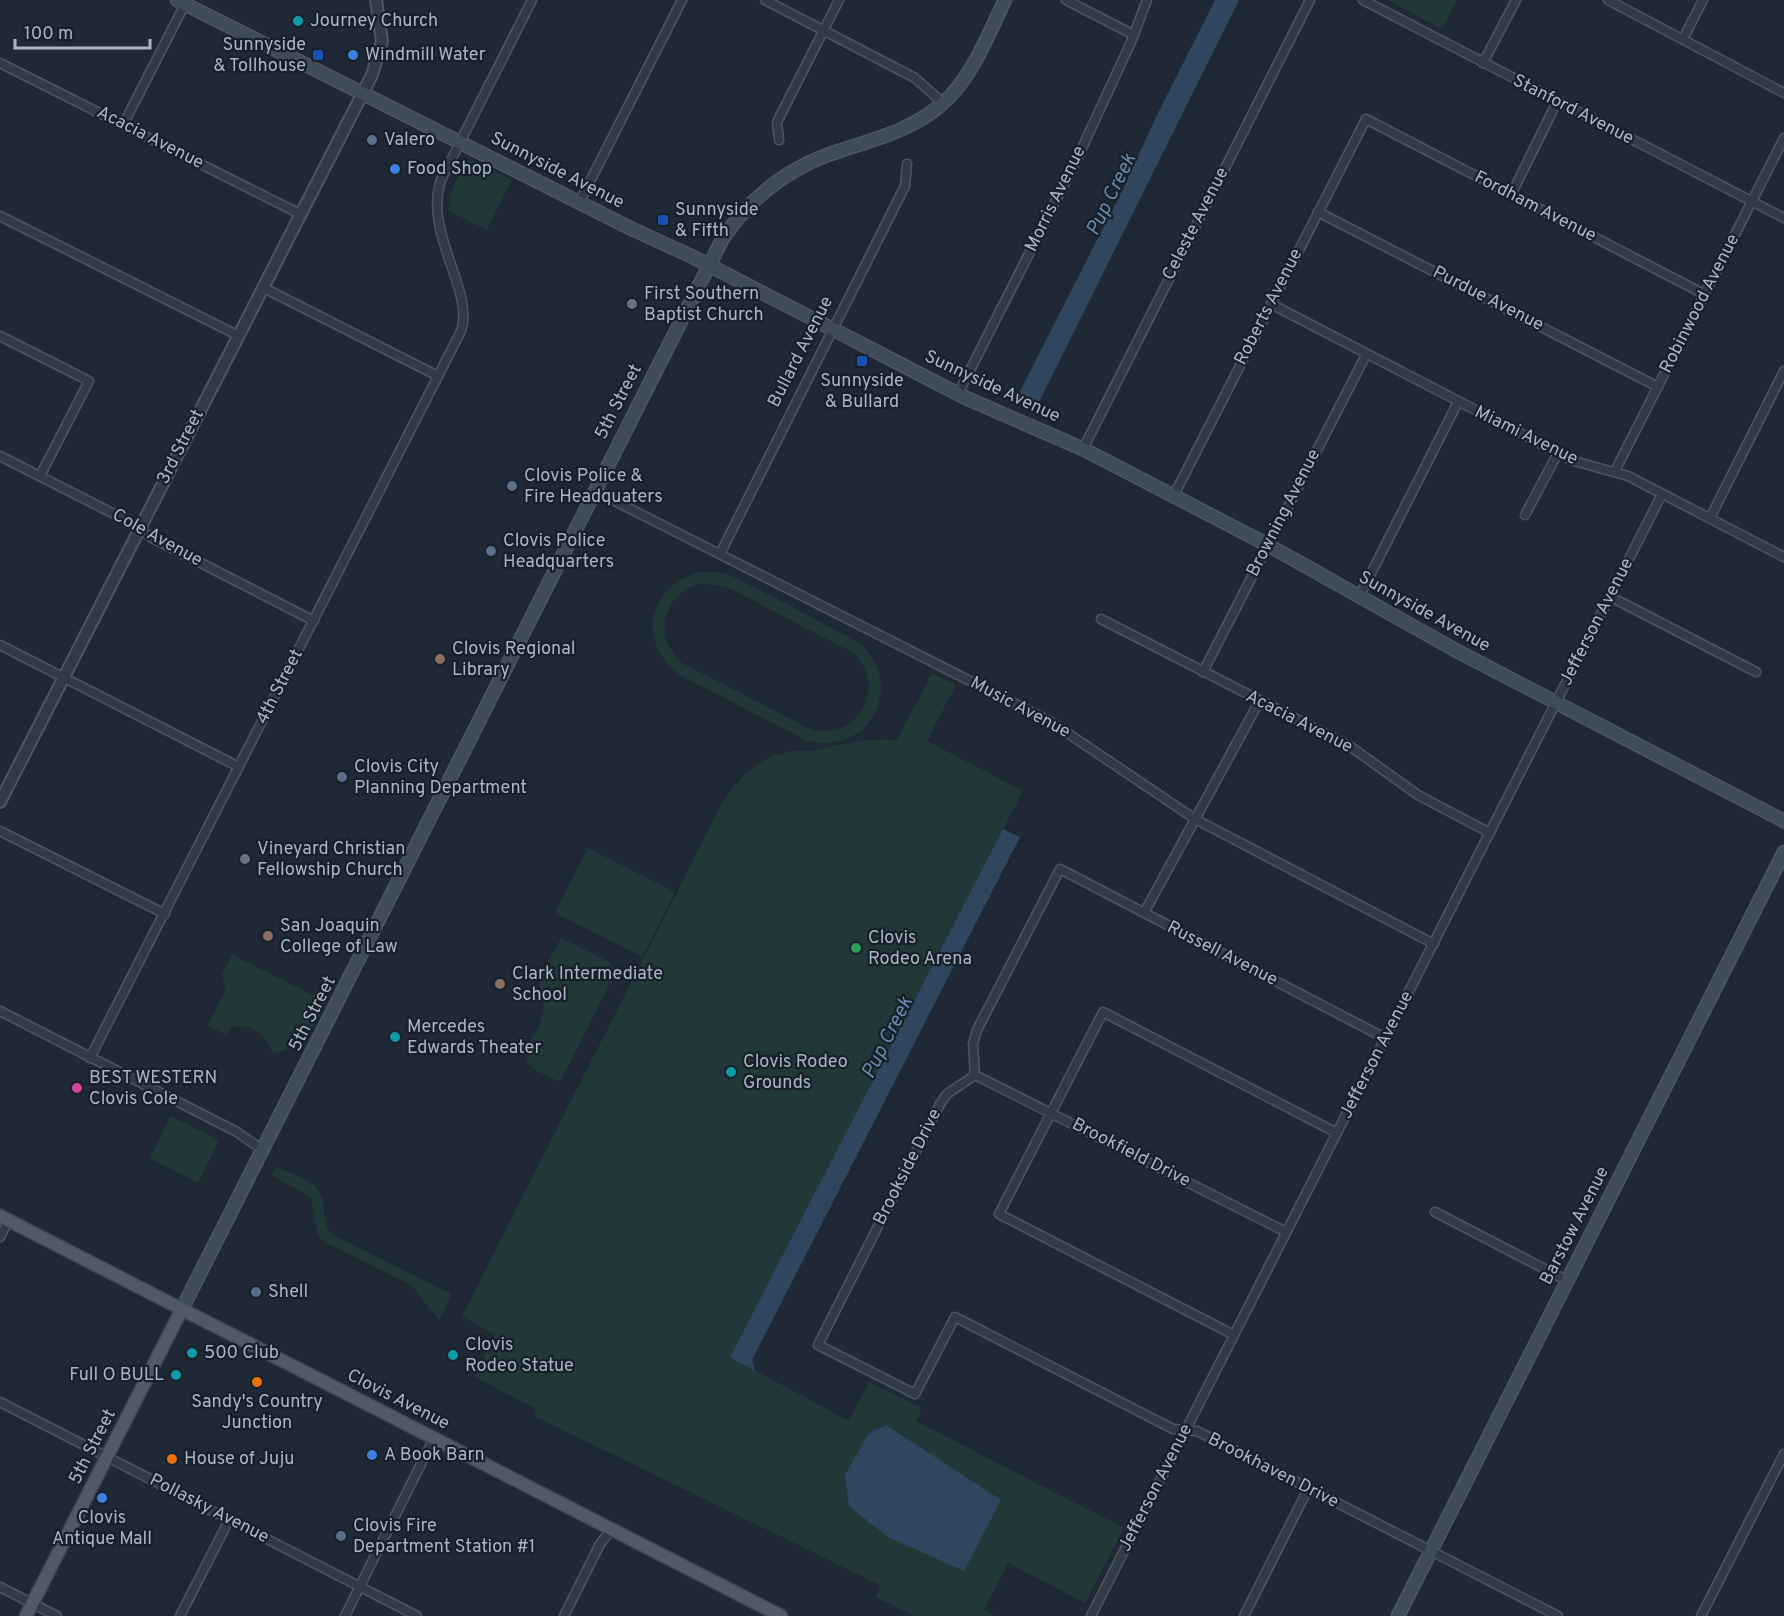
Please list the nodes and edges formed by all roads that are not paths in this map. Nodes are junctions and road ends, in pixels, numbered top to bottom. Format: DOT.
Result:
graph roads {
  1 [pos="376,0"];
  2 [pos="532,0"];
  3 [pos="682,0"];
  4 [pos="765,0"];
  5 [pos="839,0"];
  6 [pos="1005,0"];
  7 [pos="1066,0"];
  8 [pos="1147,0"];
  9 [pos="1310,0"];
  10 [pos="1364,0"];
  11 [pos="1516,0"];
  12 [pos="1608,0"];
  13 [pos="1703,0"];
  14 [pos="181,2"];
  15 [pos="824,31"];
  16 [pos="1134,35"];
  17 [pos="1683,39"];
  18 [pos="0,63"];
  19 [pos="1484,63"];
  20 [pos="363,92"];
  21 [pos="1784,93"];
  22 [pos="1557,102"];
  23 [pos="943,103"];
  24 [pos="1366,119"];
  25 [pos="123,125"];
  26 [pos="1784,138"];
  27 [pos="779,140"];
  28 [pos="460,142"];
  29 [pos="907,165"];
  30 [pos="1511,195"];
  31 [pos="579,202"];
  32 [pos="1752,202"];
  33 [pos="1318,212"];
  34 [pos="300,214"];
  35 [pos="0,216"];
  36 [pos="1784,219"];
  37 [pos="709,265"];
  38 [pos="262,287"];
  39 [pos="1704,294"];
  40 [pos="1271,304"];
  41 [pos="832,330"];
  42 [pos="237,335"];
  43 [pos="0,336"];
  44 [pos="1366,355"];
  45 [pos="1784,371"];
  46 [pos="438,376"];
  47 [pos="1658,387"];
  48 [pos="958,394"];
  49 [pos="1458,402"];
  50 [pos="1083,449"];
  51 [pos="1558,453"];
  52 [pos="0,456"];
  53 [pos="1615,471"];
  54 [pos="40,476"];
  55 [pos="595,491"];
  56 [pos="1662,494"];
  57 [pos="1173,496"];
  58 [pos="1525,515"];
  59 [pos="1710,518"];
  60 [pos="139,529"];
  61 [pos="1268,545"];
  62 [pos="720,554"];
  63 [pos="1784,557"];
  64 [pos="1359,597"];
  65 [pos="1611,597"];
  66 [pos="1101,620"];
  67 [pos="314,621"];
  68 [pos="0,645"];
  69 [pos="1203,672"];
  70 [pos="1756,672"];
  71 [pos="64,678"];
  72 [pos="1259,702"];
  73 [pos="1556,703"];
  74 [pos="239,766"];
  75 [pos="0,802"];
  76 [pos="1195,819"];
  77 [pos="1784,821"];
  78 [pos="0,831"];
  79 [pos="1490,833"];
  80 [pos="1784,852"];
  81 [pos="1144,913"];
  82 [pos="165,914"];
  83 [pos="1434,944"];
  84 [pos="0,1011"];
  85 [pos="1385,1038"];
  86 [pos="90,1058"];
  87 [pos="975,1076"];
  88 [pos="1051,1113"];
  89 [pos="1336,1133"];
  90 [pos="264,1151"];
  91 [pos="1435,1212"];
  92 [pos="4,1219"];
  93 [pos="1286,1232"];
  94 [pos="0,1237"];
  95 [pos="1568,1281"];
  96 [pos="182,1310"];
  97 [pos="955,1317"];
  98 [pos="1234,1335"];
  99 [pos="0,1402"];
  100 [pos="1185,1431"];
  101 [pos="434,1438"];
  102 [pos="1784,1454"];
  103 [pos="108,1457"];
  104 [pos="1308,1489"];
  105 [pos="229,1520"];
  106 [pos="611,1530"];
  107 [pos="1431,1552"];
  108 [pos="0,1587"];
  109 [pos="360,1587"];
  110 [pos="33,1604"];
  111 [pos="1545,1613"];
  112 [pos="26,1616"];
  113 [pos="57,1616"];
  114 [pos="180,1616"];
  115 [pos="345,1616"];
  116 [pos="417,1616"];
  117 [pos="564,1616"];
  118 [pos="780,1616"];
  119 [pos="1091,1616"];
  120 [pos="1244,1616"];
  121 [pos="1398,1616"];
  122 [pos="1558,1616"];
  123 [pos="1701,1616"];
  1 -- 20 [label="street, 3rd Street"];
  2 -- 28 [label="street"];
  3 -- 31 [label="street"];
  4 -- 15 [label="street"];
  5 -- 15 [label="street"];
  6 -- 23 [label="main road"];
  7 -- 16 [label="street"];
  8 -- 16 [label="street, Morris Avenue"];
  9 -- 50 [label="street, Celeste Avenue"];
  10 -- 19 [label="street, Stanford Avenue"];
  11 -- 19 [label="street"];
  12 -- 17 [label="street"];
  13 -- 17 [label="street"];
  14 -- 20 [label="main road, Sunnyside Avenue"];
  14 -- 25 [label="street"];
  15 -- 23 [label="street"];
  15 -- 27 [label="street"];
  16 -- 48 [label="street, Morris Avenue"];
  17 -- 21 [label="street"];
  18 -- 25 [label="street, Acacia Avenue"];
  19 -- 22 [label="street, Stanford Avenue"];
  20 -- 28 [label="main road, Sunnyside Avenue"];
  20 -- 34 [label="street, 3rd Street"];
  22 -- 30 [label="street"];
  22 -- 32 [label="street, Stanford Avenue"];
  23 -- 37 [label="main road"];
  24 -- 30 [label="street, Fordham Avenue"];
  24 -- 33 [label="street, Roberts Avenue"];
  25 -- 34 [label="street, Acacia Avenue"];
  26 -- 32 [label="street, Robinwood Avenue"];
  28 -- 31 [label="main road, Sunnyside Avenue"];
  28 -- 46 [label="street, 4th Street"];
  29 -- 41 [label="street, Bullard Avenue"];
  30 -- 39 [label="street, Fordham Avenue"];
  31 -- 37 [label="main road, Sunnyside Avenue"];
  32 -- 36 [label="street, Stanford Avenue"];
  32 -- 39 [label="street, Robinwood Avenue"];
  33 -- 40 [label="street, Roberts Avenue"];
  33 -- 47 [label="street, Purdue Avenue"];
  34 -- 38 [label="street, 3rd Street"];
  35 -- 42 [label="street"];
  37 -- 41 [label="main road, Sunnyside Avenue"];
  37 -- 55 [label="main road, 5th Street"];
  38 -- 42 [label="street, 3rd Street"];
  38 -- 46 [label="street"];
  39 -- 47 [label="street, Robinwood Avenue"];
  40 -- 44 [label="street, Miami Avenue"];
  40 -- 57 [label="street, Roberts Avenue"];
  41 -- 48 [label="main road, Sunnyside Avenue"];
  41 -- 62 [label="street, Bullard Avenue"];
  42 -- 60 [label="street, 3rd Street"];
  43 -- 54 [label="street"];
  44 -- 49 [label="street, Miami Avenue"];
  44 -- 61 [label="street, Browning Avenue"];
  45 -- 59 [label="street"];
  46 -- 67 [label="street, 4th Street"];
  47 -- 53 [label="street, Robinwood Avenue"];
  48 -- 50 [label="main road, Sunnyside Avenue"];
  49 -- 51 [label="street, Miami Avenue"];
  49 -- 64 [label="street"];
  50 -- 57 [label="main road, Sunnyside Avenue"];
  51 -- 53 [label="street, Miami Avenue"];
  51 -- 58 [label="street"];
  52 -- 54 [label="street, Cole Avenue"];
  53 -- 56 [label="street, Miami Avenue"];
  54 -- 60 [label="street, Cole Avenue"];
  55 -- 62 [label="street, Music Avenue"];
  55 -- 90 [label="main road, 5th Street"];
  56 -- 59 [label="street, Miami Avenue"];
  56 -- 65 [label="street, Jefferson Avenue"];
  57 -- 61 [label="main road, Sunnyside Avenue"];
  59 -- 63 [label="street, Miami Avenue"];
  60 -- 67 [label="street, Cole Avenue"];
  60 -- 71 [label="street, 3rd Street"];
  61 -- 64 [label="main road, Sunnyside Avenue"];
  61 -- 69 [label="street, Browning Avenue"];
  62 -- 76 [label="street, Music Avenue"];
  64 -- 73 [label="main road, Sunnyside Avenue"];
  65 -- 70 [label="street"];
  65 -- 73 [label="street, Jefferson Avenue"];
  66 -- 69 [label="street, Acacia Avenue"];
  67 -- 74 [label="street, 4th Street"];
  68 -- 71 [label="street"];
  69 -- 72 [label="street, Acacia Avenue"];
  71 -- 74 [label="street"];
  71 -- 75 [label="street, 3rd Street"];
  72 -- 76 [label="street"];
  72 -- 79 [label="street, Acacia Avenue"];
  73 -- 77 [label="main road, Sunnyside Avenue"];
  73 -- 79 [label="street, Jefferson Avenue"];
  74 -- 82 [label="street, 4th Street"];
  76 -- 81 [label="street"];
  76 -- 83 [label="street, Music Avenue"];
  78 -- 82 [label="street"];
  79 -- 83 [label="street, Jefferson Avenue"];
  80 -- 95 [label="main road, Barstow Avenue"];
  81 -- 85 [label="street, Russell Avenue"];
  81 -- 87 [label="street, Russell Avenue"];
  82 -- 86 [label="street, 4th Street"];
  83 -- 85 [label="street, Jefferson Avenue"];
  84 -- 86 [label="street"];
  85 -- 89 [label="street, Jefferson Avenue"];
  86 -- 90 [label="street"];
  87 -- 88 [label="street, Brookfield Drive"];
  87 -- 97 [label="street, Brookside Drive"];
  88 -- 89 [label="street"];
  88 -- 93 [label="street, Brookfield Drive"];
  88 -- 98 [label="street"];
  89 -- 93 [label="street, Jefferson Avenue"];
  90 -- 96 [label="main road, 5th Street"];
  91 -- 95 [label="street"];
  92 -- 94 [label="street"];
  92 -- 96 [label="main road, Clovis Avenue"];
  93 -- 98 [label="street, Jefferson Avenue"];
  95 -- 107 [label="main road, Barstow Avenue"];
  96 -- 101 [label="main road, Clovis Avenue"];
  96 -- 103 [label="main road, 5th Street"];
  97 -- 100 [label="street, Brookhaven Drive"];
  98 -- 100 [label="street, Jefferson Avenue"];
  99 -- 103 [label="street, Pollasky Avenue"];
  100 -- 104 [label="street, Brookhaven Drive"];
  100 -- 119 [label="street, Jefferson Avenue"];
  101 -- 106 [label="main road, Clovis Avenue"];
  101 -- 109 [label="street"];
  102 -- 123 [label="street"];
  103 -- 105 [label="street, Pollasky Avenue"];
  103 -- 110 [label="main road, 5th Street"];
  104 -- 107 [label="street, Brookhaven Drive"];
  104 -- 120 [label="street"];
  105 -- 109 [label="street, Pollasky Avenue"];
  105 -- 114 [label="street"];
  106 -- 117 [label="street"];
  106 -- 118 [label="main road, Clovis Avenue"];
  107 -- 111 [label="street, Brookhaven Drive"];
  107 -- 121 [label="main road, Barstow Avenue"];
  108 -- 110 [label="street"];
  109 -- 115 [label="street"];
  109 -- 116 [label="street, Pollasky Avenue"];
  110 -- 112 [label="main road, 5th Street"];
  110 -- 113 [label="street"];
  111 -- 122 [label="street, Brookhaven Drive"];
}
